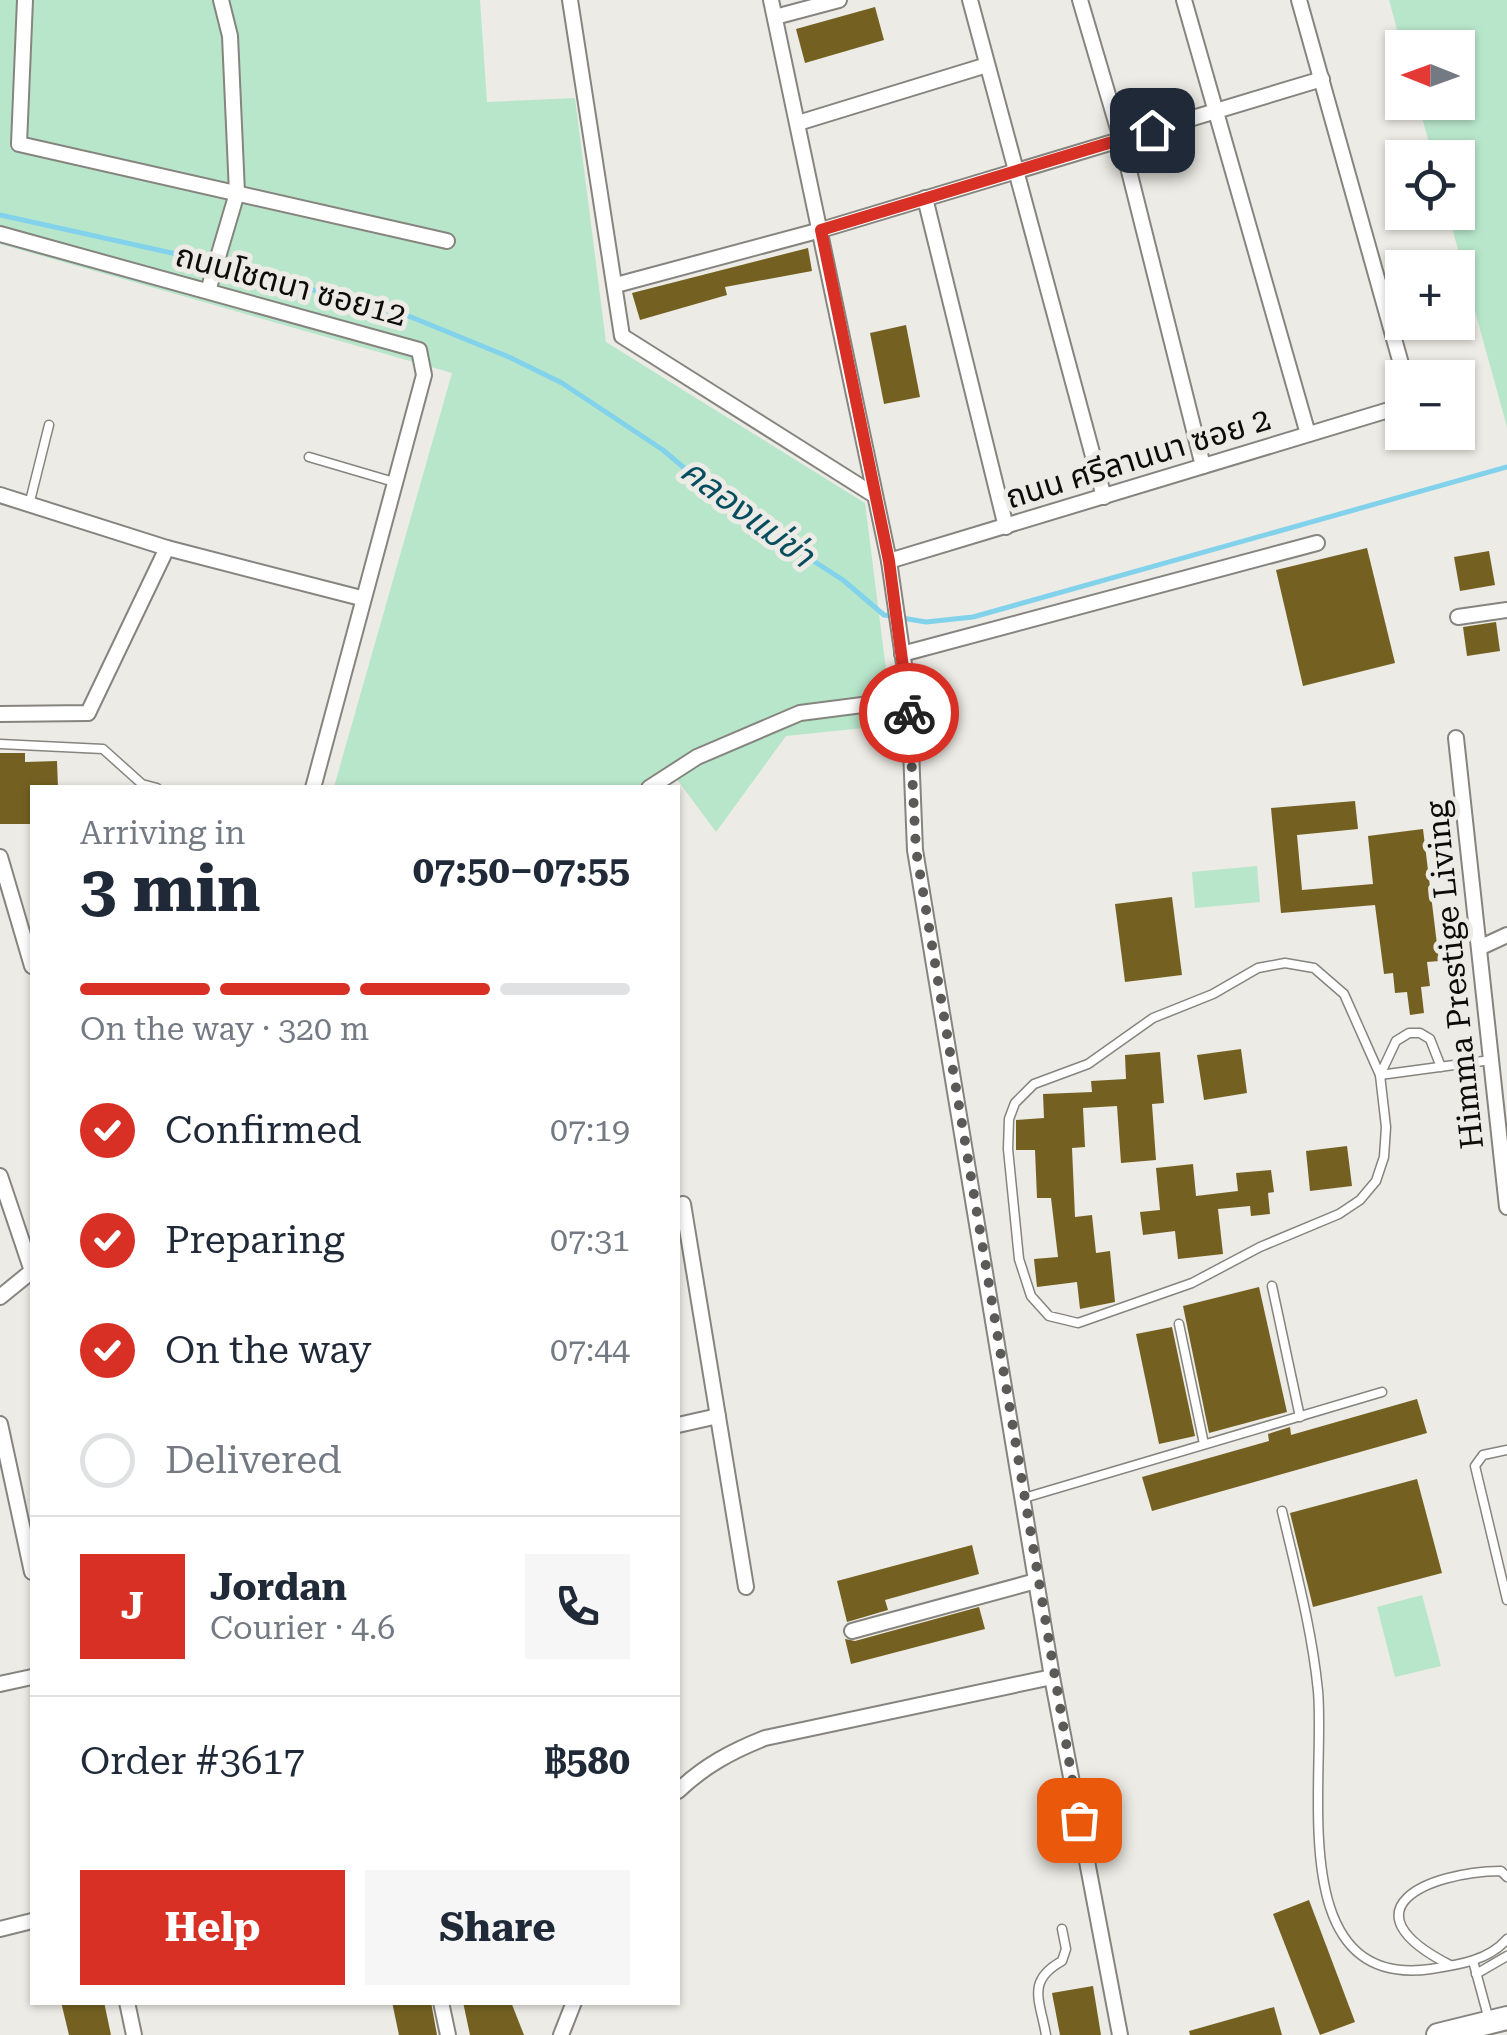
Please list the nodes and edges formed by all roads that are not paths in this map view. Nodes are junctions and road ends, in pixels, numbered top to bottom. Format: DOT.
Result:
graph roads {
  1 [pos="25,0"];
  2 [pos="221,0"];
  3 [pos="570,0"];
  4 [pos="770,0"];
  5 [pos="840,0"];
  6 [pos="970,0"];
  7 [pos="1080,0"];
  8 [pos="1184,0"];
  9 [pos="1299,0"];
  10 [pos="774,18"];
  11 [pos="987,64"];
  12 [pos="1322,79"];
  13 [pos="1214,111"];
  14 [pos="798,123"];
  15 [pos="1121,139"];
  16 [pos="1016,171"];
  17 [pos="237,193"];
  18 [pos="924,198"];
  19 [pos="821,230"];
  20 [pos="0,234"];
  21 [pos="446,241"];
  22 [pos="210,285"];
  23 [pos="616,285"];
  24 [pos="1400,360"];
  25 [pos="1385,411"];
  26 [pos="49,425"];
  27 [pos="1308,434"];
  28 [pos="309,457"];
  29 [pos="1203,466"];
  30 [pos="394,482"];
  31 [pos="874,495"];
  32 [pos="0,496"];
  33 [pos="1104,497"];
  34 [pos="29,504"];
  35 [pos="1006,526"];
  36 [pos="1317,543"];
  37 [pos="167,548"];
  38 [pos="889,561"];
  39 [pos="361,598"];
  40 [pos="1507,610"];
  41 [pos="1458,617"];
  42 [pos="902,654"];
  43 [pos="908,700"];
  44 [pos="0,714"];
  45 [pos="1456,738"];
  46 [pos="0,744"];
  47 [pos="146,785"];
  48 [pos="314,785"];
  49 [pos="654,785"];
  50 [pos="0,857"];
  51 [pos="1507,935"];
  52 [pos="1479,948"];
  53 [pos="30,959"];
  54 [pos="1491,1060"];
  55 [pos="1442,1067"];
  56 [pos="1380,1075"];
  57 [pos="0,1176"];
  58 [pos="683,1204"];
  59 [pos="1507,1207"];
  60 [pos="30,1264"];
  61 [pos="30,1272"];
  62 [pos="1272,1286"];
  63 [pos="0,1297"];
  64 [pos="1179,1324"];
  65 [pos="1382,1392"];
  66 [pos="718,1416"];
  67 [pos="1300,1416"];
  68 [pos="0,1424"];
  69 [pos="680,1425"];
  70 [pos="1204,1444"];
  71 [pos="1507,1450"];
  72 [pos="1024,1498"];
  73 [pos="1282,1511"];
  74 [pos="30,1563"];
  75 [pos="1036,1581"];
  76 [pos="746,1586"];
  77 [pos="1507,1600"];
  78 [pos="852,1631"];
  79 [pos="30,1677"];
  80 [pos="1052,1677"];
  81 [pos="0,1684"];
  82 [pos="680,1790"];
  83 [pos="1507,1877"];
  84 [pos="30,1922"];
  85 [pos="1062,1928"];
  86 [pos="0,1929"];
  87 [pos="1507,1940"];
  88 [pos="1507,1956"];
  89 [pos="1473,1962"];
  90 [pos="1452,1966"];
  91 [pos="1476,1974"];
  92 [pos="128,2005"];
  93 [pos="442,2005"];
  94 [pos="573,2005"];
  95 [pos="1498,2020"];
  96 [pos="134,2035"];
  97 [pos="448,2035"];
  98 [pos="560,2035"];
  99 [pos="1046,2035"];
  100 [pos="1120,2035"];
  101 [pos="1438,2035"];
  1 -- 17 [label="street"];
  2 -- 17 [label="street"];
  3 -- 23 [label="street"];
  4 -- 10 [label="street"];
  5 -- 10 [label="street"];
  6 -- 11 [label="street"];
  7 -- 15 [label="street"];
  8 -- 13 [label="street"];
  9 -- 12 [label="street"];
  10 -- 14 [label="street"];
  11 -- 14 [label="street"];
  11 -- 16 [label="street"];
  12 -- 13 [label="street"];
  12 -- 24 [label="street"];
  13 -- 15 [label="street"];
  13 -- 27 [label="street"];
  14 -- 19 [label="street"];
  15 -- 16 [label="street"];
  15 -- 29 [label="street"];
  16 -- 18 [label="street"];
  16 -- 33 [label="street"];
  17 -- 21 [label="street"];
  17 -- 22 [label="street"];
  18 -- 19 [label="street"];
  18 -- 35 [label="street"];
  19 -- 23 [label="street"];
  19 -- 31 [label="street"];
  20 -- 22 [label="street, ถนนโชตนา ซอย12"];
  22 -- 30 [label="street, ถนนโชตนา ซอย12"];
  23 -- 31 [label="street"];
  25 -- 27 [label="street, ถนน ศรีลานนา ซอย 2"];
  26 -- 34 [label="lane"];
  27 -- 29 [label="street, ถนน ศรีลานนา ซอย 2"];
  28 -- 30 [label="lane"];
  29 -- 33 [label="street, ถนน ศรีลานนา ซอย 2"];
  30 -- 39 [label="street, ถนนโชตนา ซอย12"];
  31 -- 38 [label="street"];
  32 -- 34 [label="street"];
  33 -- 35 [label="street, ถนน ศรีลานนา ซอย 2"];
  34 -- 37 [label="street"];
  35 -- 38 [label="street, ถนน ศรีลานนา ซอย 2"];
  36 -- 42 [label="street"];
  37 -- 39 [label="street"];
  37 -- 44 [label="street"];
  38 -- 42 [label="street"];
  39 -- 48 [label="street, ถนนโชตนา ซอย12"];
  40 -- 41 [label="street"];
  42 -- 43 [label="street"];
  43 -- 49 [label="street"];
  43 -- 72 [label="street"];
  45 -- 52 [label="street, Himma Prestige Living"];
  46 -- 47 [label="lane"];
  50 -- 53 [label="street"];
  51 -- 52 [label="street"];
  52 -- 54 [label="street, Himma Prestige Living"];
  54 -- 55 [label="lane"];
  54 -- 59 [label="street, Himma Prestige Living"];
  55 -- 56 [label="lane"];
  55 -- 56 [label="lane"];
  56 -- 56 [label="lane"];
  57 -- 60 [label="street"];
  58 -- 66 [label="street"];
  61 -- 63 [label="street"];
  62 -- 67 [label="lane"];
  64 -- 70 [label="lane"];
  65 -- 67 [label="lane"];
  66 -- 69 [label="street"];
  66 -- 76 [label="street"];
  67 -- 70 [label="lane"];
  68 -- 74 [label="street"];
  70 -- 72 [label="lane"];
  71 -- 77 [label="lane"];
  72 -- 75 [label="street"];
  73 -- 90 [label="lane"];
  75 -- 78 [label="street"];
  75 -- 80 [label="street"];
  79 -- 81 [label="street"];
  80 -- 82 [label="street"];
  80 -- 100 [label="street"];
  83 -- 90 [label="lane"];
  84 -- 86 [label="street"];
  85 -- 99 [label="lane"];
  87 -- 89 [label="lane"];
  88 -- 91 [label="lane"];
  89 -- 90 [label="lane"];
  89 -- 91 [label="lane"];
  91 -- 95 [label="lane"];
  92 -- 96 [label="street"];
  93 -- 97 [label="street"];
  94 -- 98 [label="street"];
  95 -- 101 [label="main road"];
}
